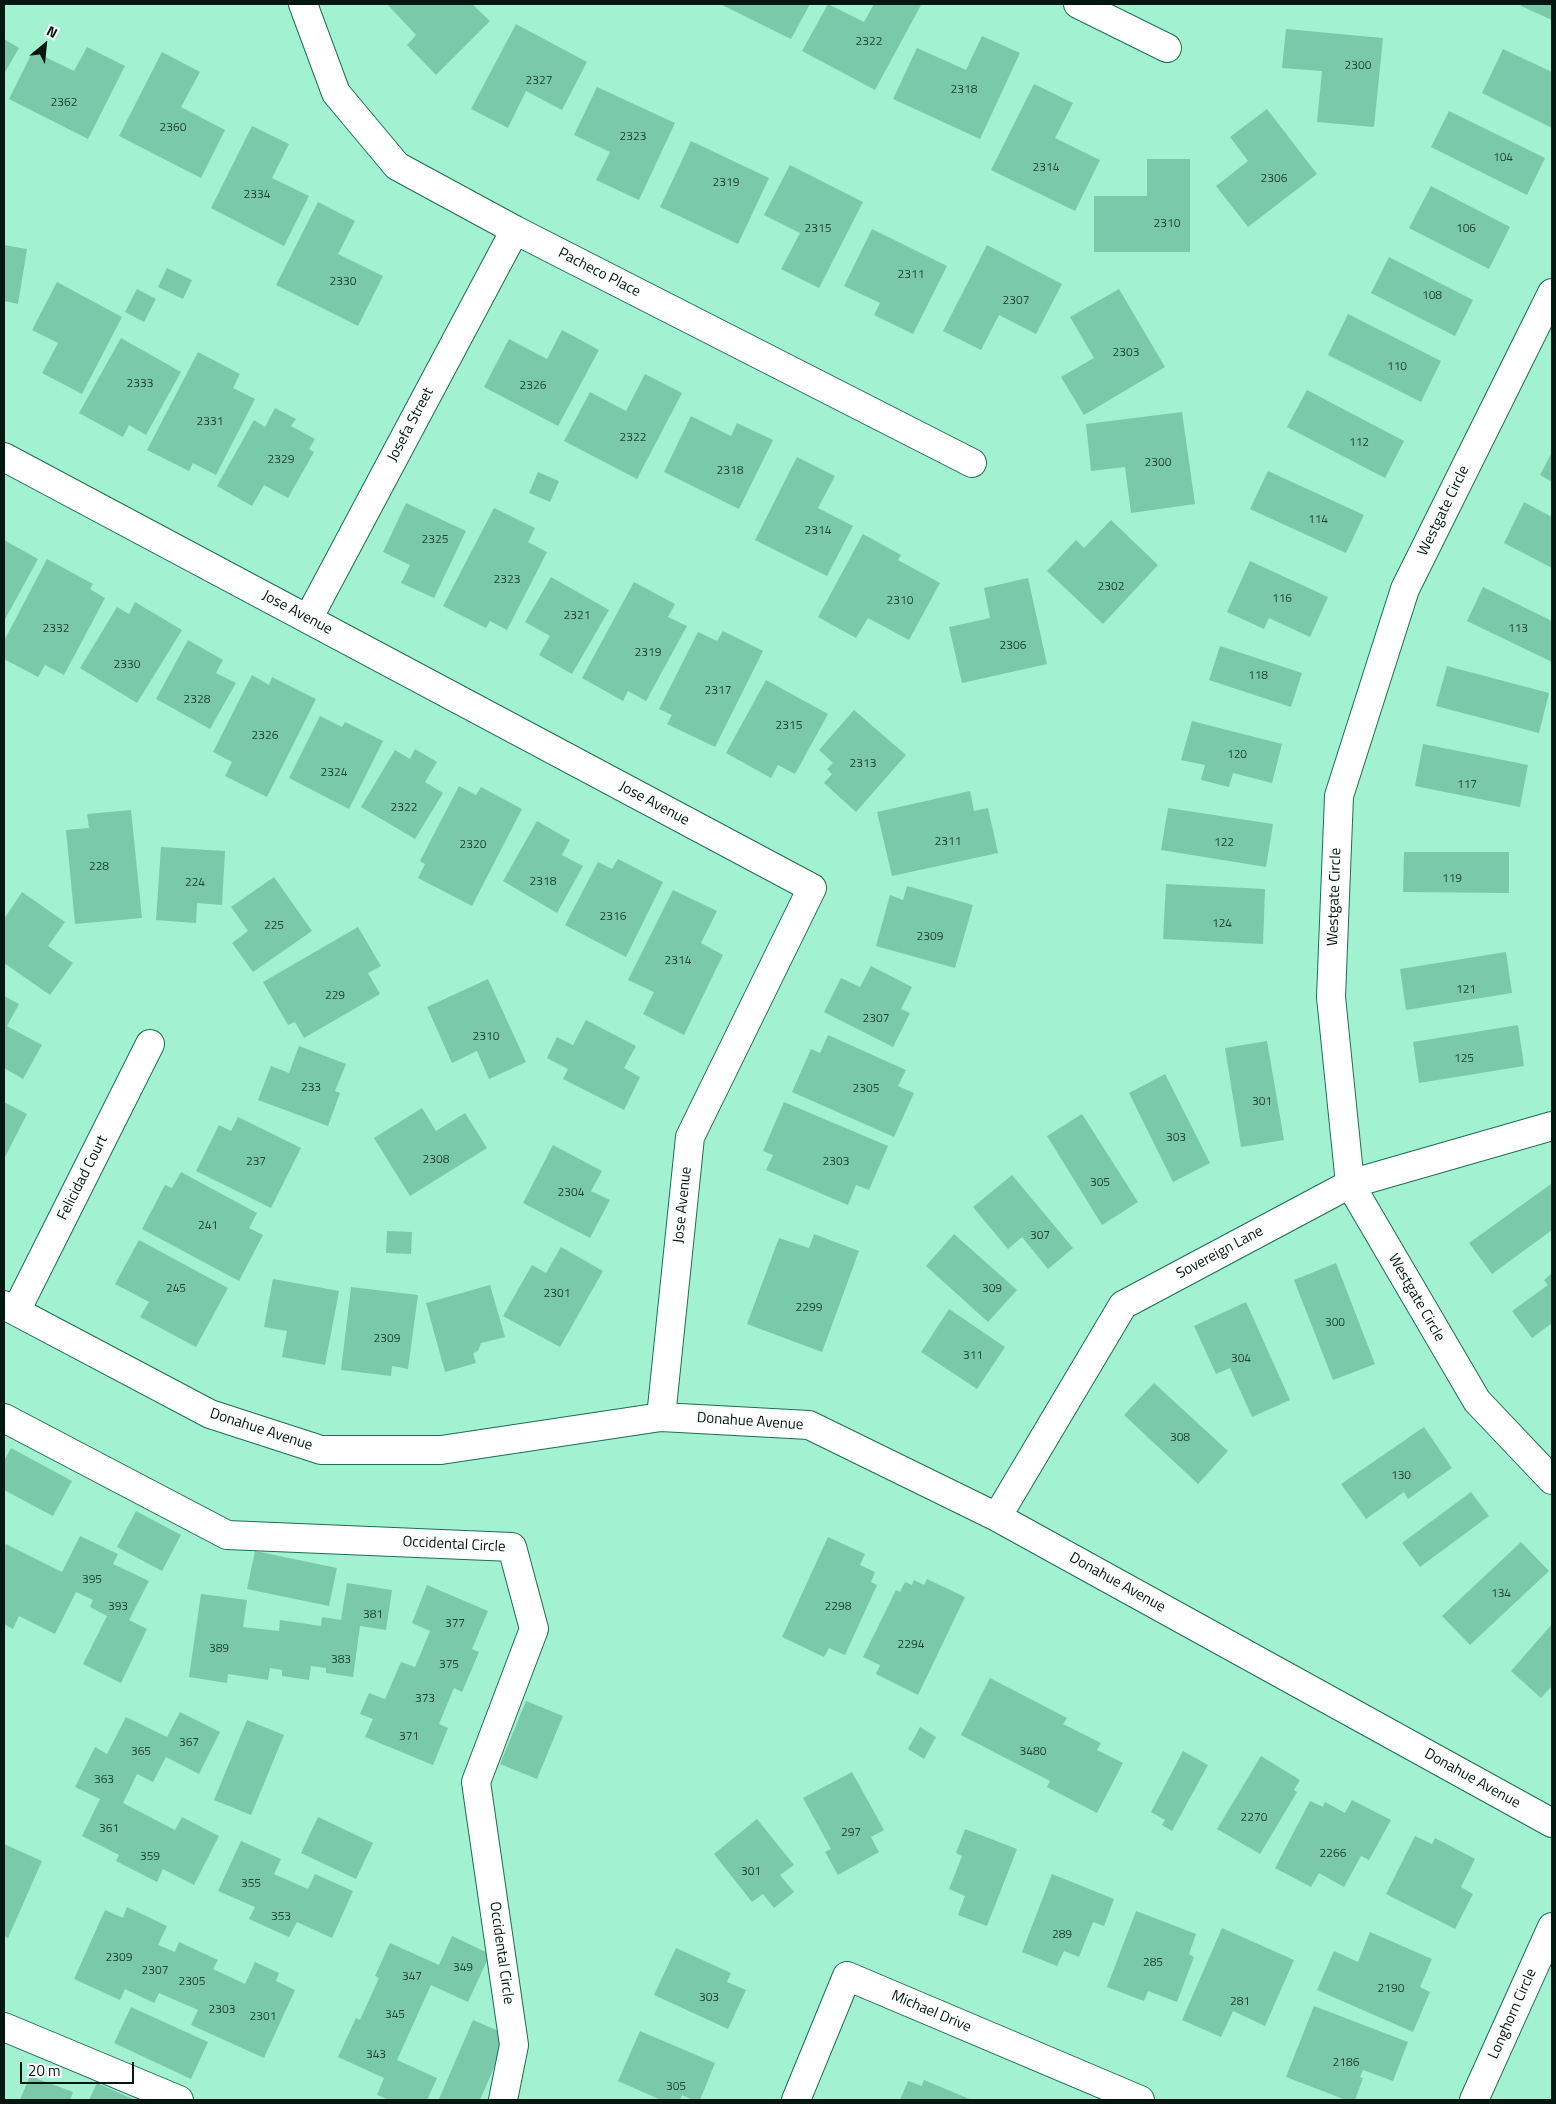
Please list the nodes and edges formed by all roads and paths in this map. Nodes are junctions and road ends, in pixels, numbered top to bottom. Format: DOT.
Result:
graph roads {
  1 [pos="303,4"];
  2 [pos="1078,4"];
  3 [pos="1167,48"];
  4 [pos="515,230"];
  5 [pos="1552,293"];
  6 [pos="4,457"];
  7 [pos="972,463"];
  8 [pos="308,619"];
  9 [pos="150,1044"];
  10 [pos="1552,1126"];
  11 [pos="1350,1184"];
  12 [pos="10,1308"];
  13 [pos="661,1417"];
  14 [pos="4,1418"];
  15 [pos="1552,1480"];
  16 [pos="998,1518"];
  17 [pos="1552,1823"];
  18 [pos="1552,1928"];
  19 [pos="4,2027"];
  20 [pos="179,2100"];
  21 [pos="503,2100"];
  22 [pos="796,2100"];
  23 [pos="1140,2100"];
  24 [pos="1474,2100"];
  1 -- 4 [label="street, Pacheco Place"];
  2 -- 3 [label="street"];
  4 -- 7 [label="street, Pacheco Place"];
  4 -- 8 [label="street, Josefa Street"];
  5 -- 11 [label="street, Westgate Circle"];
  6 -- 8 [label="street, Jose Avenue"];
  8 -- 13 [label="street, Jose Avenue"];
  9 -- 12 [label="street, Felicidad Court"];
  10 -- 11 [label="street, Sovereign Lane"];
  11 -- 15 [label="street, Westgate Circle"];
  11 -- 16 [label="street, Sovereign Lane"];
  12 -- 13 [label="street, Donahue Avenue"];
  13 -- 16 [label="street, Donahue Avenue"];
  14 -- 21 [label="street, Occidental Circle"];
  16 -- 17 [label="street, Donahue Avenue"];
  18 -- 24 [label="street, Longhorn Circle"];
  19 -- 20 [label="street"];
  22 -- 23 [label="street, Michael Drive"];
}
